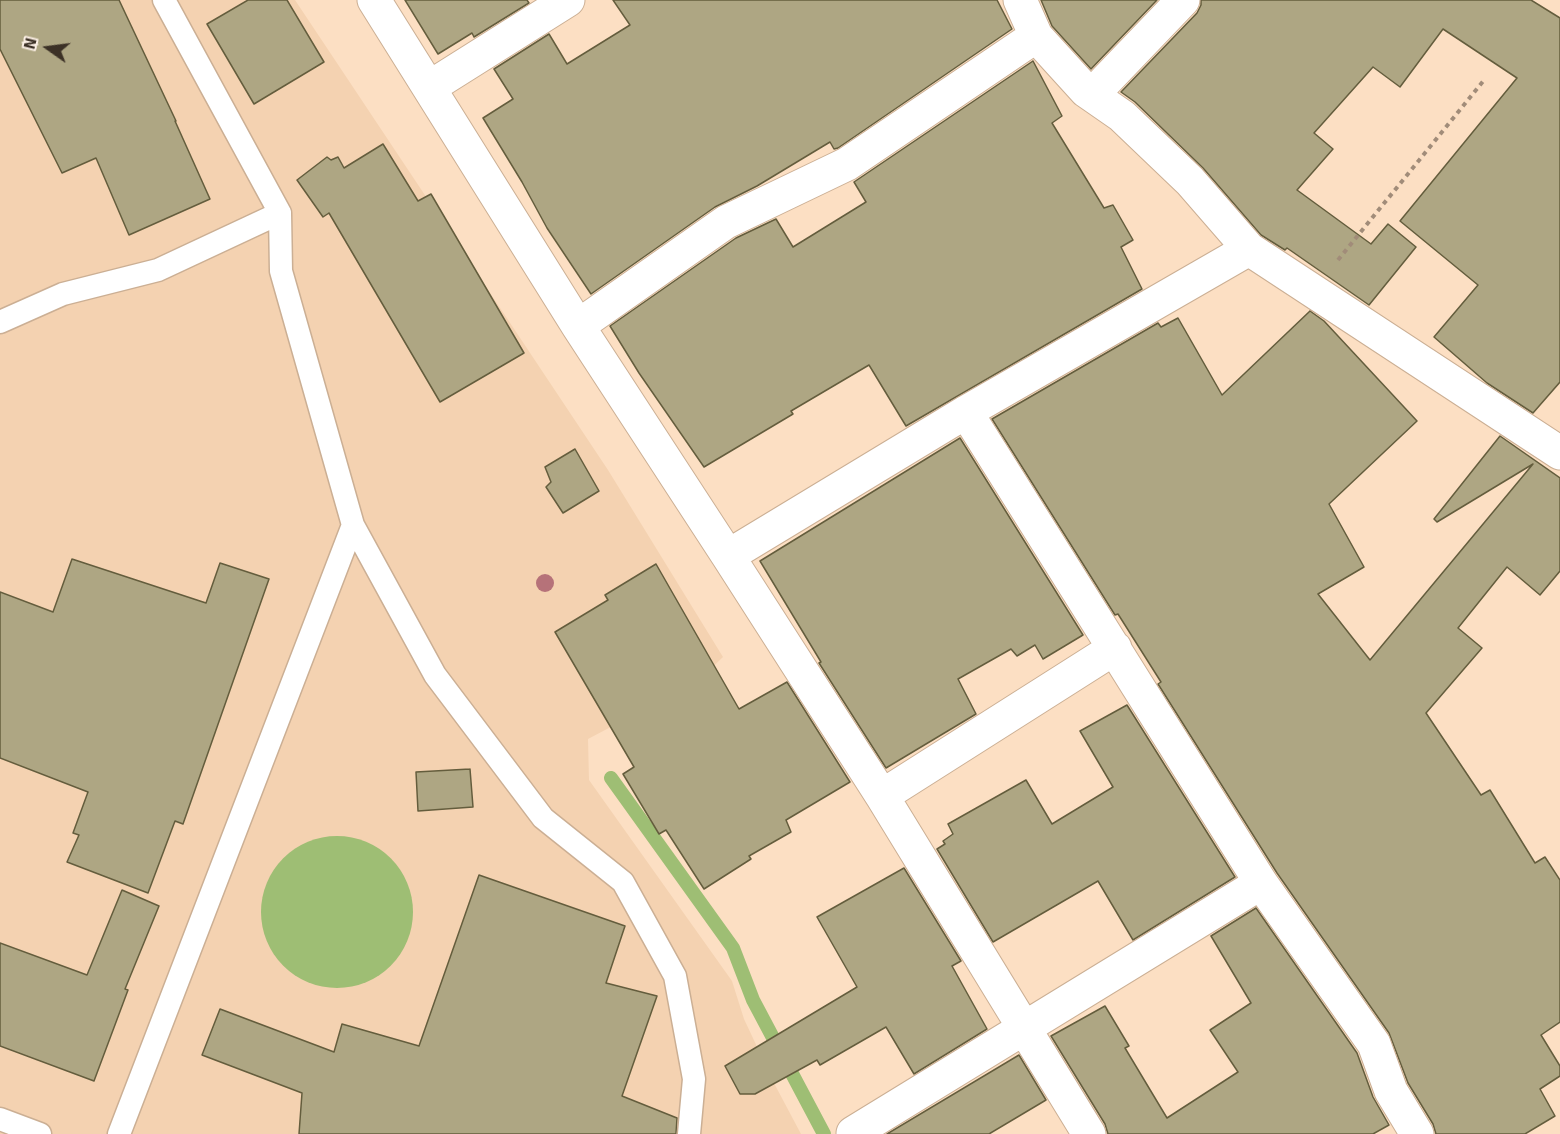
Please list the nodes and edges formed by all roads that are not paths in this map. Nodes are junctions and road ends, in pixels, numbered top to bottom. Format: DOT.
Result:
graph roads {
  1 [pos="164,0"];
  2 [pos="374,0"];
  3 [pos="568,0"];
  4 [pos="1020,0"];
  5 [pos="1183,0"];
  6 [pos="1036,36"];
  7 [pos="429,87"];
  8 [pos="1092,95"];
  9 [pos="280,213"];
  10 [pos="1249,249"];
  11 [pos="0,322"];
  12 [pos="578,326"];
  13 [pos="966,411"];
  14 [pos="1560,453"];
  15 [pos="353,525"];
  16 [pos="728,556"];
  17 [pos="1115,648"];
  18 [pos="882,796"];
  19 [pos="1261,883"];
  20 [pos="1026,1029"];
  21 [pos="0,1119"];
  22 [pos="853,1133"];
  23 [pos="39,1134"];
  24 [pos="119,1134"];
  25 [pos="689,1134"];
  26 [pos="1089,1134"];
  27 [pos="1417,1134"];
  1 -- 9 [label="lane"];
  2 -- 7 [label="street"];
  3 -- 7 [label="street"];
  4 -- 6 [label="street"];
  5 -- 8 [label="street"];
  6 -- 8 [label="street"];
  6 -- 12 [label="street"];
  7 -- 12 [label="street"];
  8 -- 10 [label="street"];
  9 -- 11 [label="lane"];
  9 -- 15 [label="lane"];
  10 -- 13 [label="street"];
  10 -- 14 [label="street"];
  12 -- 16 [label="street"];
  13 -- 16 [label="street"];
  13 -- 17 [label="street"];
  15 -- 24 [label="lane"];
  15 -- 25 [label="lane"];
  16 -- 18 [label="street"];
  17 -- 18 [label="street"];
  17 -- 19 [label="street"];
  18 -- 20 [label="street"];
  19 -- 20 [label="street"];
  19 -- 27 [label="street"];
  20 -- 22 [label="street"];
  20 -- 26 [label="street"];
  21 -- 23 [label="lane"];
}
